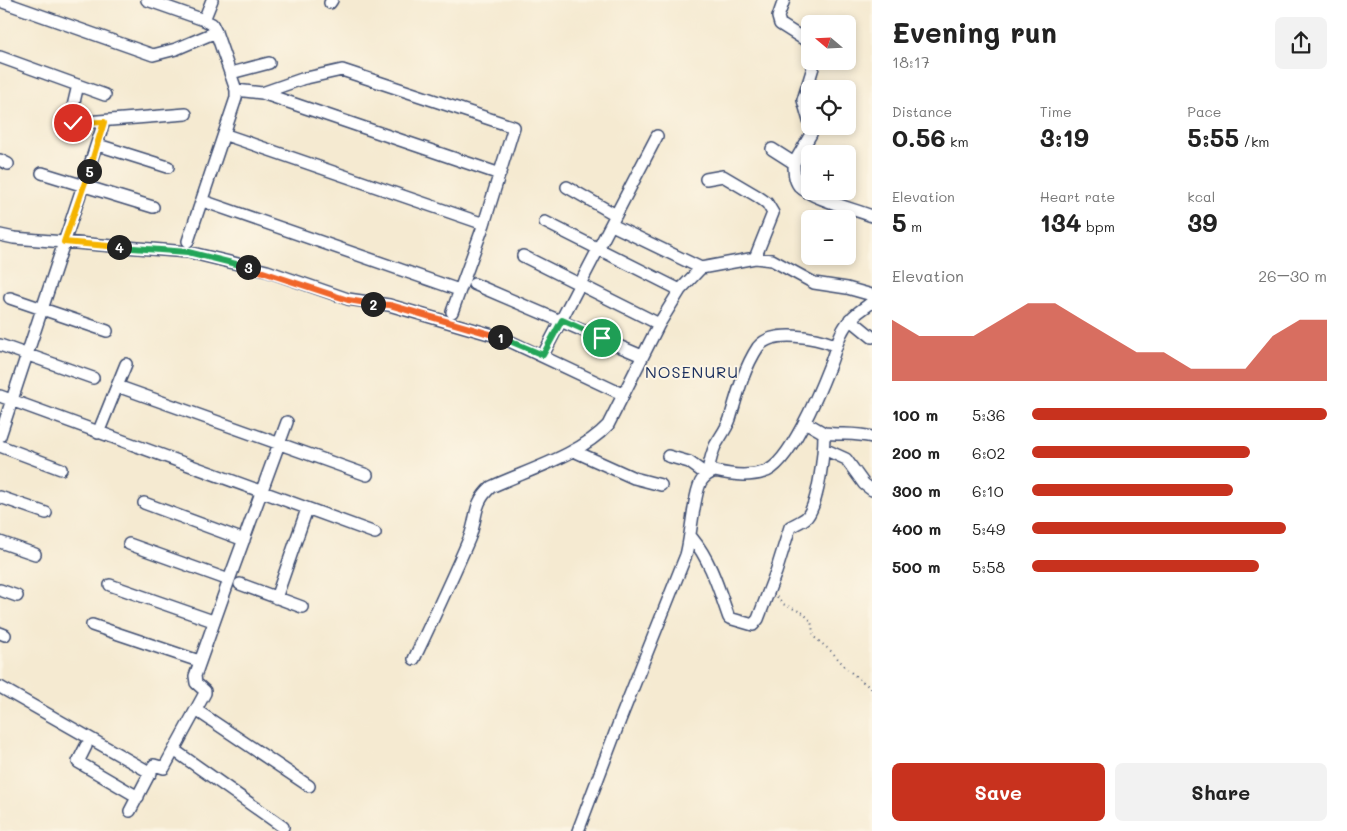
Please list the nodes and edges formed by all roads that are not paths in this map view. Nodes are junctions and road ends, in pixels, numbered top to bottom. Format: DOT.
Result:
graph roads {
  1 [pos="147,0"];
  2 [pos="212,0"];
  3 [pos="784,0"];
  4 [pos="0,1"];
  5 [pos="204,20"];
  6 [pos="216,32"];
  7 [pos="801,37"];
  8 [pos="0,57"];
  9 [pos="269,63"];
  10 [pos="231,73"];
  11 [pos="78,85"];
  12 [pos="236,90"];
  13 [pos="262,92"];
  14 [pos="105,95"];
  15 [pos="186,114"];
  16 [pos="104,122"];
  17 [pos="226,135"];
  18 [pos="810,135"];
  19 [pos="657,136"];
  20 [pos="98,145"];
  21 [pos="772,149"];
  22 [pos="794,164"];
  23 [pos="168,167"];
  24 [pos="42,173"];
  25 [pos="500,174"];
  26 [pos="706,179"];
  27 [pos="84,186"];
  28 [pos="567,187"];
  29 [pos="203,201"];
  30 [pos="153,207"];
  31 [pos="872,216"];
  32 [pos="614,220"];
  33 [pos="546,222"];
  34 [pos="484,224"];
  35 [pos="0,235"];
  36 [pos="188,241"];
  37 [pos="64,242"];
  38 [pos="598,248"];
  39 [pos="523,256"];
  40 [pos="755,258"];
  41 [pos="701,268"];
  42 [pos="474,284"];
  43 [pos="580,284"];
  44 [pos="459,290"];
  45 [pos="680,290"];
  46 [pos="872,295"];
  47 [pos="10,298"];
  48 [pos="872,302"];
  49 [pos="42,308"];
  50 [pos="452,312"];
  51 [pos="850,319"];
  52 [pos="562,320"];
  53 [pos="659,324"];
  54 [pos="107,331"];
  55 [pos="872,337"];
  56 [pos="835,345"];
  57 [pos="0,346"];
  58 [pos="27,354"];
  59 [pos="543,355"];
  60 [pos="642,356"];
  61 [pos="126,364"];
  62 [pos="93,378"];
  63 [pos="117,386"];
  64 [pos="622,394"];
  65 [pos="0,396"];
  66 [pos="12,401"];
  67 [pos="286,422"];
  68 [pos="805,422"];
  69 [pos="98,433"];
  70 [pos="824,433"];
  71 [pos="0,436"];
  72 [pos="872,438"];
  73 [pos="279,444"];
  74 [pos="0,446"];
  75 [pos="824,449"];
  76 [pos="574,451"];
  77 [pos="668,456"];
  78 [pos="61,469"];
  79 [pos="367,474"];
  80 [pos="706,475"];
  81 [pos="661,486"];
  82 [pos="872,490"];
  83 [pos="261,494"];
  84 [pos="0,496"];
  85 [pos="144,503"];
  86 [pos="307,510"];
  87 [pos="46,513"];
  88 [pos="375,533"];
  89 [pos="692,538"];
  90 [pos="244,540"];
  91 [pos="0,542"];
  92 [pos="129,544"];
  93 [pos="35,554"];
  94 [pos="235,582"];
  95 [pos="110,585"];
  96 [pos="0,590"];
  97 [pos="17,596"];
  98 [pos="276,598"];
  99 [pos="302,607"];
  100 [pos="213,622"];
  101 [pos="92,624"];
  102 [pos="414,658"];
  103 [pos="199,661"];
  104 [pos="0,686"];
  105 [pos="196,710"];
  106 [pos="86,746"];
  107 [pos="174,750"];
  108 [pos="151,773"];
  109 [pos="309,786"];
  110 [pos="138,797"];
  111 [pos="130,812"];
  112 [pos="283,827"];
  113 [pos="578,831"];
  1 -- 5 [label="street"];
  2 -- 5 [label="street"];
  3 -- 7 [label="street"];
  4 -- 6 [label="street"];
  5 -- 6 [label="street"];
  6 -- 10 [label="street"];
  8 -- 11 [label="street"];
  9 -- 10 [label="street"];
  10 -- 12 [label="street"];
  11 -- 14 [label="street"];
  11 -- 16 [label="street"];
  12 -- 13 [label="street"];
  12 -- 17 [label="street"];
  13 -- 25 [label="street"];
  13 -- 25 [label="street"];
  15 -- 16 [label="street"];
  16 -- 20 [label="street"];
  17 -- 29 [label="street"];
  17 -- 34 [label="street"];
  18 -- 22 [label="street"];
  19 -- 32 [label="street"];
  20 -- 23 [label="street"];
  20 -- 27 [label="street"];
  21 -- 22 [label="street"];
  22 -- 31 [label="street"];
  24 -- 27 [label="street"];
  25 -- 34 [label="street"];
  26 -- 40 [label="street"];
  27 -- 30 [label="street"];
  27 -- 37 [label="street"];
  28 -- 32 [label="street"];
  29 -- 36 [label="street"];
  29 -- 44 [label="street"];
  32 -- 38 [label="street"];
  32 -- 41 [label="street"];
  33 -- 38 [label="street"];
  34 -- 44 [label="street"];
  35 -- 37 [label="street"];
  37 -- 49 [label="street"];
  37 -- 59 [label="street"];
  38 -- 43 [label="street"];
  38 -- 45 [label="street"];
  39 -- 43 [label="street"];
  40 -- 41 [label="street"];
  40 -- 46 [label="street"];
  41 -- 45 [label="street"];
  42 -- 52 [label="street"];
  43 -- 52 [label="street"];
  43 -- 53 [label="street"];
  44 -- 50 [label="street"];
  45 -- 53 [label="street"];
  47 -- 49 [label="street"];
  48 -- 51 [label="street"];
  49 -- 54 [label="street"];
  49 -- 58 [label="street"];
  51 -- 55 [label="street"];
  51 -- 56 [label="street"];
  52 -- 59 [label="street"];
  52 -- 60 [label="street"];
  53 -- 60 [label="street"];
  56 -- 68 [label="street"];
  56 -- 80 [label="street"];
  57 -- 58 [label="street"];
  58 -- 62 [label="street"];
  58 -- 66 [label="street"];
  59 -- 64 [label="street"];
  60 -- 64 [label="street"];
  61 -- 63 [label="street"];
  63 -- 69 [label="street"];
  63 -- 73 [label="street"];
  64 -- 76 [label="street"];
  65 -- 66 [label="street"];
  66 -- 69 [label="street"];
  66 -- 71 [label="street"];
  67 -- 73 [label="street"];
  68 -- 70 [label="street"];
  68 -- 80 [label="street"];
  69 -- 83 [label="street"];
  70 -- 72 [label="street"];
  70 -- 75 [label="street"];
  73 -- 79 [label="street"];
  73 -- 83 [label="street"];
  74 -- 78 [label="street"];
  75 -- 82 [label="street"];
  75 -- 89 [label="street"];
  76 -- 81 [label="street"];
  76 -- 102 [label="street"];
  77 -- 80 [label="street"];
  80 -- 89 [label="street"];
  83 -- 86 [label="street"];
  83 -- 90 [label="street"];
  84 -- 87 [label="street"];
  85 -- 90 [label="street"];
  86 -- 88 [label="street"];
  86 -- 98 [label="street"];
  89 -- 113 [label="street"];
  90 -- 94 [label="street"];
  91 -- 93 [label="street"];
  92 -- 94 [label="street"];
  94 -- 98 [label="street"];
  94 -- 100 [label="street"];
  95 -- 100 [label="street"];
  96 -- 97 [label="street"];
  98 -- 99 [label="street"];
  100 -- 103 [label="street"];
  101 -- 103 [label="street"];
  103 -- 105 [label="street"];
  104 -- 108 [label="street"];
  105 -- 107 [label="street"];
  105 -- 109 [label="street"];
  106 -- 110 [label="street"];
  107 -- 108 [label="street"];
  107 -- 112 [label="street"];
  108 -- 110 [label="street"];
  110 -- 111 [label="street"];
}
